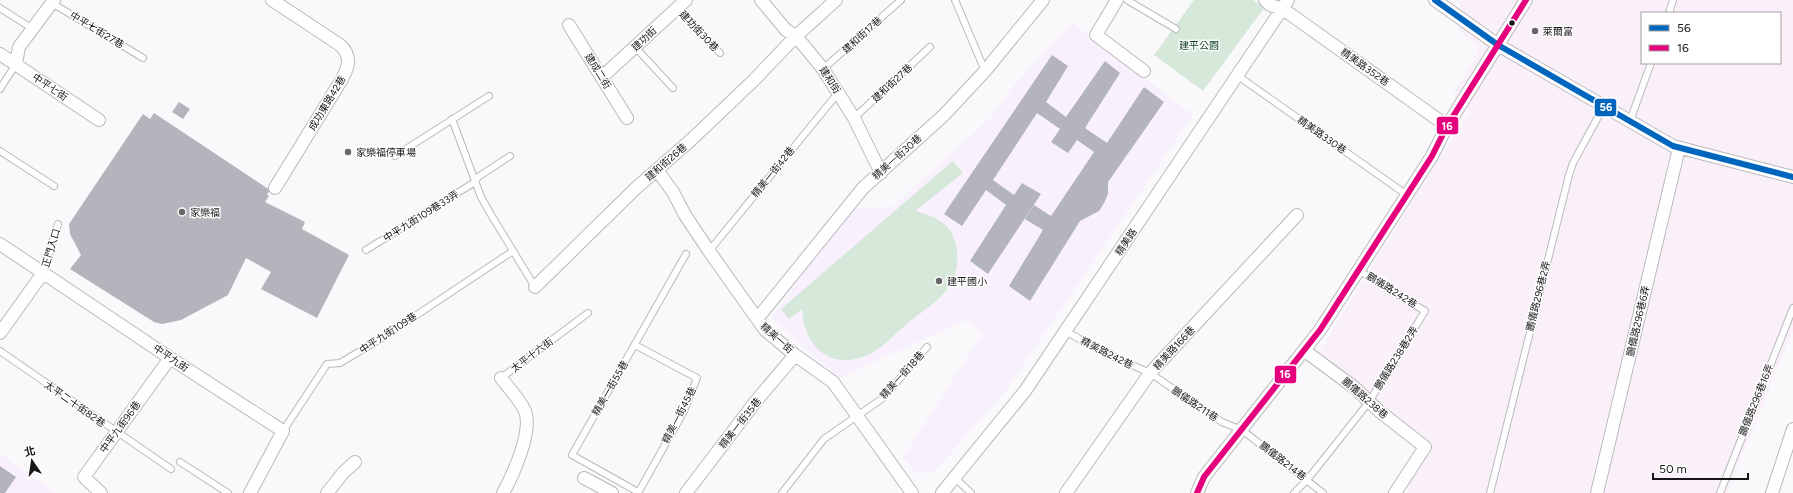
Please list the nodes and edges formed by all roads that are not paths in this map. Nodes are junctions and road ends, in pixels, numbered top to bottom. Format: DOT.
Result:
graph roads {
  1 [pos="272,0"];
  2 [pos="761,0"];
  3 [pos="836,0"];
  4 [pos="901,0"];
  5 [pos="955,0"];
  6 [pos="1043,0"];
  7 [pos="1117,0"];
  8 [pos="1127,0"];
  9 [pos="1264,0"];
  10 [pos="1434,0"];
  11 [pos="1526,0"];
  12 [pos="1674,0"];
  13 [pos="53,1"];
  14 [pos="682,4"];
  15 [pos="1286,4"];
  16 [pos="0,8"];
  17 [pos="1669,12"];
  18 [pos="569,25"];
  19 [pos="33,29"];
  20 [pos="1176,29"];
  21 [pos="796,36"];
  22 [pos="1498,45"];
  23 [pos="635,47"];
  24 [pos="930,47"];
  25 [pos="720,53"];
  26 [pos="0,54"];
  27 [pos="143,58"];
  28 [pos="16,64"];
  29 [pos="1651,64"];
  30 [pos="823,69"];
  31 [pos="1144,71"];
  32 [pos="985,72"];
  33 [pos="1238,76"];
  34 [pos="602,77"];
  35 [pos="673,88"];
  36 [pos="0,89"];
  37 [pos="838,93"];
  38 [pos="489,96"];
  39 [pos="1604,106"];
  40 [pos="627,118"];
  41 [pos="854,118"];
  42 [pos="452,119"];
  43 [pos="99,120"];
  44 [pos="1630,121"];
  45 [pos="1447,126"];
  46 [pos="1679,148"];
  47 [pos="0,151"];
  48 [pos="395,156"];
  49 [pos="510,156"];
  50 [pos="657,170"];
  51 [pos="881,173"];
  52 [pos="1793,177"];
  53 [pos="475,182"];
  54 [pos="54,186"];
  55 [pos="275,188"];
  56 [pos="1407,194"];
  57 [pos="1297,215"];
  58 [pos="58,224"];
  59 [pos="0,244"];
  60 [pos="366,250"];
  61 [pos="513,251"];
  62 [pos="709,251"];
  63 [pos="686,254"];
  64 [pos="1358,270"];
  65 [pos="43,273"];
  66 [pos="535,287"];
  67 [pos="1793,308"];
  68 [pos="1425,311"];
  69 [pos="588,314"];
  70 [pos="757,319"];
  71 [pos="1065,331"];
  72 [pos="0,333"];
  73 [pos="635,345"];
  74 [pos="927,347"];
  75 [pos="0,351"];
  76 [pos="1305,351"];
  77 [pos="795,355"];
  78 [pos="170,358"];
  79 [pos="1150,374"];
  80 [pos="501,378"];
  81 [pos="1369,402"];
  82 [pos="856,416"];
  83 [pos="1793,429"];
  84 [pos="1242,430"];
  85 [pos="283,431"];
  86 [pos="116,432"];
  87 [pos="180,462"];
  88 [pos="355,462"];
  89 [pos="171,469"];
  90 [pos="584,478"];
  91 [pos="955,478"];
  92 [pos="1307,480"];
  93 [pos="100,493"];
  94 [pos="228,493"];
  95 [pos="250,493"];
  96 [pos="327,493"];
  97 [pos="503,493"];
  98 [pos="612,493"];
  99 [pos="638,493"];
  100 [pos="686,493"];
  101 [pos="782,493"];
  102 [pos="912,493"];
  103 [pos="942,493"];
  104 [pos="971,493"];
  105 [pos="1066,493"];
  106 [pos="1197,493"];
  107 [pos="1294,493"];
  108 [pos="1323,493"];
  109 [pos="1395,493"];
  110 [pos="1490,493"];
  111 [pos="1597,493"];
  112 [pos="1720,493"];
  113 [pos="1772,493"];
  1 -- 55 [label="street, 成功東路42巷"];
  2 -- 21 [label="street, 建和街"];
  3 -- 21 [label="street, 建和街26巷"];
  4 -- 30 [label="lane, 建和街17巷"];
  5 -- 32 [label="lane"];
  6 -- 32 [label="street, 精美一街30巷"];
  7 -- 31 [label="street"];
  8 -- 20 [label="lane"];
  9 -- 15 [label="street, 精美路352巷"];
  10 -- 22 [label="street"];
  11 -- 22 [label="street"];
  12 -- 17 [label="lane"];
  13 -- 19 [label="street, 中平七街27巷"];
  13 -- 27 [label="lane, 中平七街27巷"];
  14 -- 23 [label="street, 建功街"];
  14 -- 25 [label="lane, 建功街30巷"];
  15 -- 33 [label="street, 精美路"];
  15 -- 45 [label="street, 精美路352巷"];
  16 -- 19 [label="lane"];
  18 -- 34 [label="street, 建成二街"];
  19 -- 28 [label="street, 中平七街27巷"];
  21 -- 30 [label="street, 建和街"];
  21 -- 50 [label="street, 建和街26巷"];
  22 -- 39 [label="street"];
  22 -- 45 [label="street"];
  23 -- 34 [label="street, 建功街"];
  23 -- 35 [label="lane"];
  24 -- 41 [label="lane, 建和街27巷"];
  26 -- 28 [label="street, 中平七街"];
  28 -- 36 [label="lane"];
  28 -- 43 [label="street, 中平七街"];
  29 -- 44 [label="lane"];
  30 -- 37 [label="street, 建和街"];
  32 -- 51 [label="street, 精美一街30巷"];
  33 -- 56 [label="lane, 精美路330巷"];
  33 -- 71 [label="street, 精美路"];
  34 -- 40 [label="street, 建成二街"];
  37 -- 41 [label="street, 建和街"];
  37 -- 62 [label="lane, 精美一街42巷"];
  38 -- 42 [label="lane"];
  39 -- 44 [label="street"];
  39 -- 110 [label="lane, 鵬儀路296巷2弄"];
  41 -- 51 [label="street, 建和街"];
  42 -- 48 [label="lane"];
  42 -- 53 [label="lane"];
  44 -- 46 [label="street"];
  45 -- 56 [label="street"];
  46 -- 52 [label="street"];
  46 -- 111 [label="street, 鵬儀路296巷6弄"];
  47 -- 54 [label="lane"];
  49 -- 53 [label="lane, 中平九街109巷33弄"];
  50 -- 62 [label="street, 精美一街"];
  50 -- 66 [label="street, 建和街26巷"];
  51 -- 70 [label="street, 精美一街30巷"];
  53 -- 60 [label="lane, 中平九街109巷33弄"];
  53 -- 61 [label="lane"];
  56 -- 64 [label="street"];
  57 -- 79 [label="street, 精美路166巷"];
  58 -- 65 [label="lane, 正門入口"];
  59 -- 65 [label="street, 中平九街"];
  61 -- 66 [label="lane"];
  61 -- 85 [label="lane, 中平九街109巷"];
  62 -- 70 [label="street, 精美一街"];
  63 -- 73 [label="lane, 精美一街55巷"];
  64 -- 68 [label="lane, 鵬儀路242巷"];
  64 -- 76 [label="street"];
  65 -- 72 [label="street"];
  65 -- 78 [label="street, 中平九街"];
  67 -- 112 [label="lane, 鵬儀路296巷16弄"];
  68 -- 81 [label="lane, 鵬儀路238巷2弄"];
  69 -- 80 [label="lane, 太平十六街"];
  70 -- 77 [label="street, 精美一街"];
  71 -- 79 [label="lane, 精美路242巷"];
  71 -- 91 [label="street, 精美路"];
  73 -- 99 [label="lane, 精美一街45巷"];
  73 -- 99 [label="lane, 精美一街55巷"];
  74 -- 82 [label="lane, 精美一街18巷"];
  75 -- 86 [label="lane, 太平二十街82巷"];
  76 -- 81 [label="street, 鵬儀路238巷"];
  76 -- 84 [label="street"];
  77 -- 82 [label="street, 精美一街"];
  77 -- 100 [label="street, 精美一街35巷"];
  78 -- 85 [label="street, 中平九街"];
  78 -- 86 [label="street, 中平九街96巷"];
  79 -- 84 [label="lane, 鵬儀路211巷"];
  79 -- 105 [label="street, 精美路166巷"];
  80 -- 97 [label="street, 太平十六街"];
  81 -- 92 [label="lane, 鵬儀路238巷2弄"];
  81 -- 109 [label="street, 鵬儀路238巷"];
  82 -- 101 [label="lane, 精美一街18巷"];
  82 -- 102 [label="street, 精美一街"];
  83 -- 113 [label="street"];
  84 -- 92 [label="lane, 鵬儀路214巷"];
  84 -- 106 [label="street"];
  85 -- 95 [label="street"];
  86 -- 89 [label="lane, 太平二十街82巷"];
  86 -- 93 [label="street, 中平九街96巷"];
  87 -- 94 [label="lane"];
  88 -- 96 [label="street"];
  90 -- 98 [label="street"];
  91 -- 103 [label="street, 精美路"];
  91 -- 104 [label="lane"];
  92 -- 107 [label="lane, 鵬儀路238巷2弄"];
  92 -- 108 [label="lane, 鵬儀路214巷"];
}
